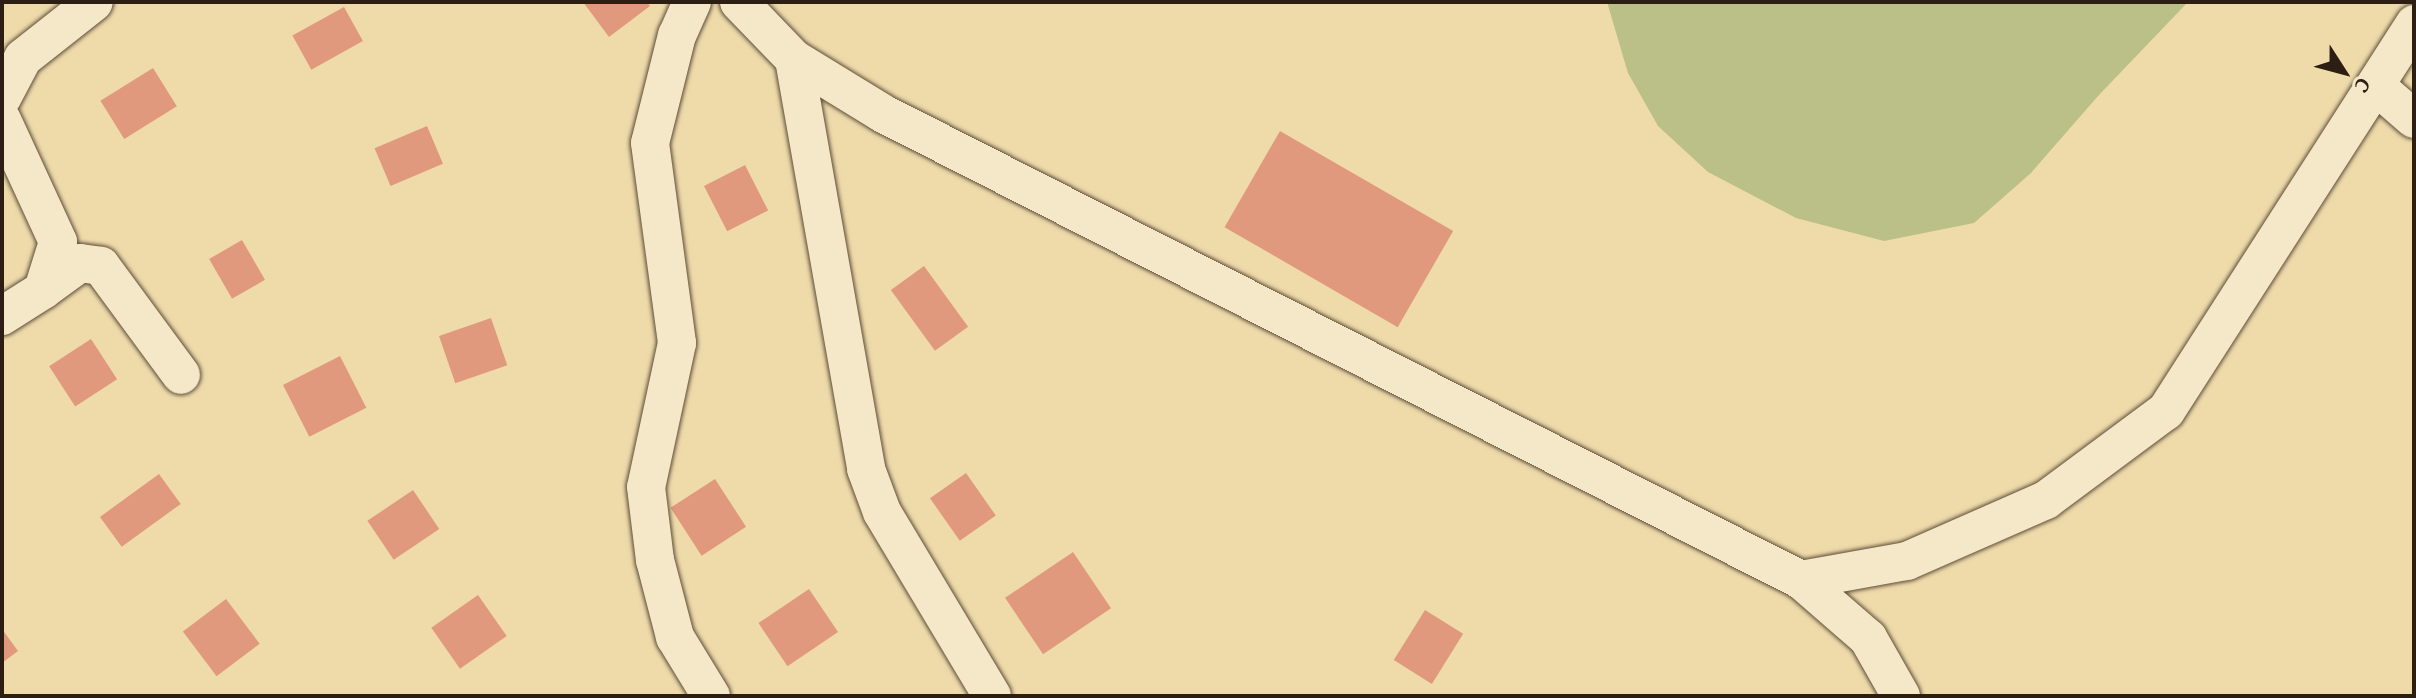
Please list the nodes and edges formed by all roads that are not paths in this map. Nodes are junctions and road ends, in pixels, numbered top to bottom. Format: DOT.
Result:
graph roads {
  1 [pos="94,2"];
  2 [pos="692,2"];
  3 [pos="739,2"];
  4 [pos="2414,24"];
  5 [pos="794,59"];
  6 [pos="2376,86"];
  7 [pos="2,98"];
  8 [pos="2414,119"];
  9 [pos="2,120"];
  10 [pos="43,290"];
  11 [pos="2,316"];
  12 [pos="181,375"];
  13 [pos="1801,580"];
  14 [pos="711,696"];
  15 [pos="992,696"];
  16 [pos="1901,696"];
  1 -- 7 [label="street"];
  2 -- 14 [label="street"];
  3 -- 5 [label="street"];
  4 -- 6 [label="street"];
  5 -- 13 [label="street"];
  5 -- 15 [label="street"];
  6 -- 8 [label="street"];
  6 -- 13 [label="street"];
  9 -- 10 [label="street"];
  10 -- 11 [label="street"];
  10 -- 12 [label="street"];
  13 -- 16 [label="street"];
}
